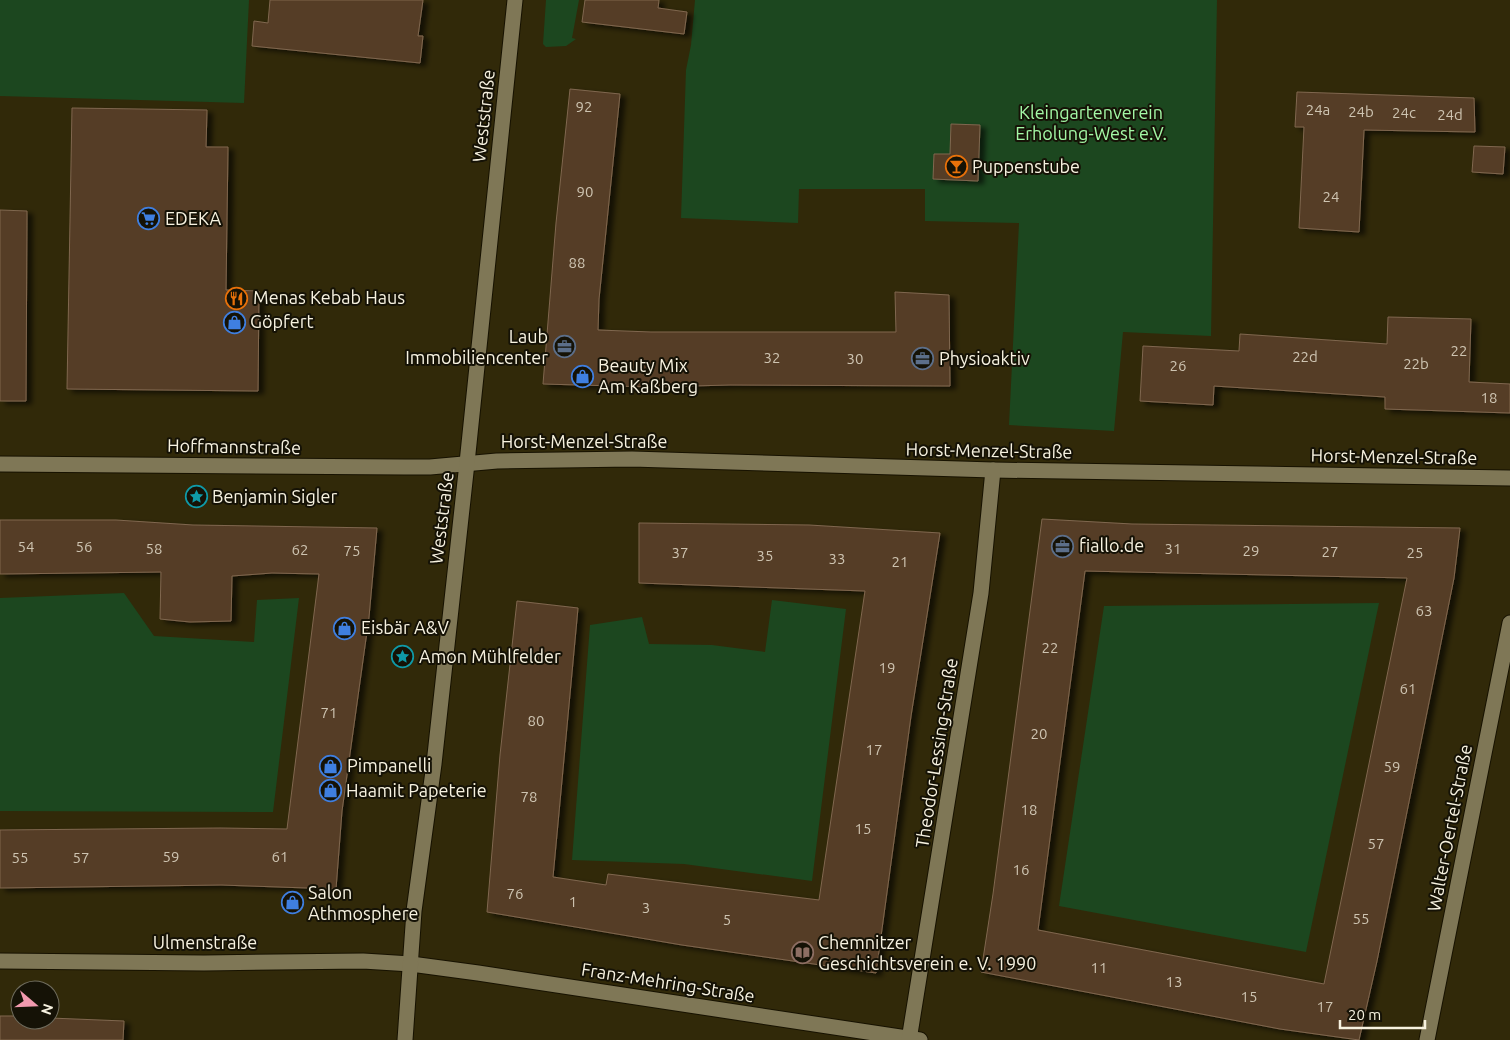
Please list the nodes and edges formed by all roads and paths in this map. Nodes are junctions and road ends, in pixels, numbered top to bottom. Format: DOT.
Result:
graph roads {
  1 [pos="515,0"];
  2 [pos="467,463"];
  3 [pos="0,464"];
  4 [pos="993,470"];
  5 [pos="1510,478"];
  6 [pos="1510,623"];
  7 [pos="0,961"];
  8 [pos="411,964"];
  9 [pos="913,1039"];
  10 [pos="405,1040"];
  11 [pos="1428,1040"];
  1 -- 2 [label="street, Weststraße"];
  2 -- 3 [label="street, Hoffmannstraße"];
  2 -- 4 [label="street, Horst-Menzel-Straße"];
  2 -- 8 [label="street, Weststraße"];
  4 -- 5 [label="street, Horst-Menzel-Straße"];
  4 -- 9 [label="street, Theodor-Lessing-Straße"];
  6 -- 11 [label="street, Walter-Oertel-Straße"];
  7 -- 8 [label="street, Ulmenstraße"];
  8 -- 9 [label="street, Franz-Mehring-Straße"];
  8 -- 10 [label="street, Weststraße"];
}
